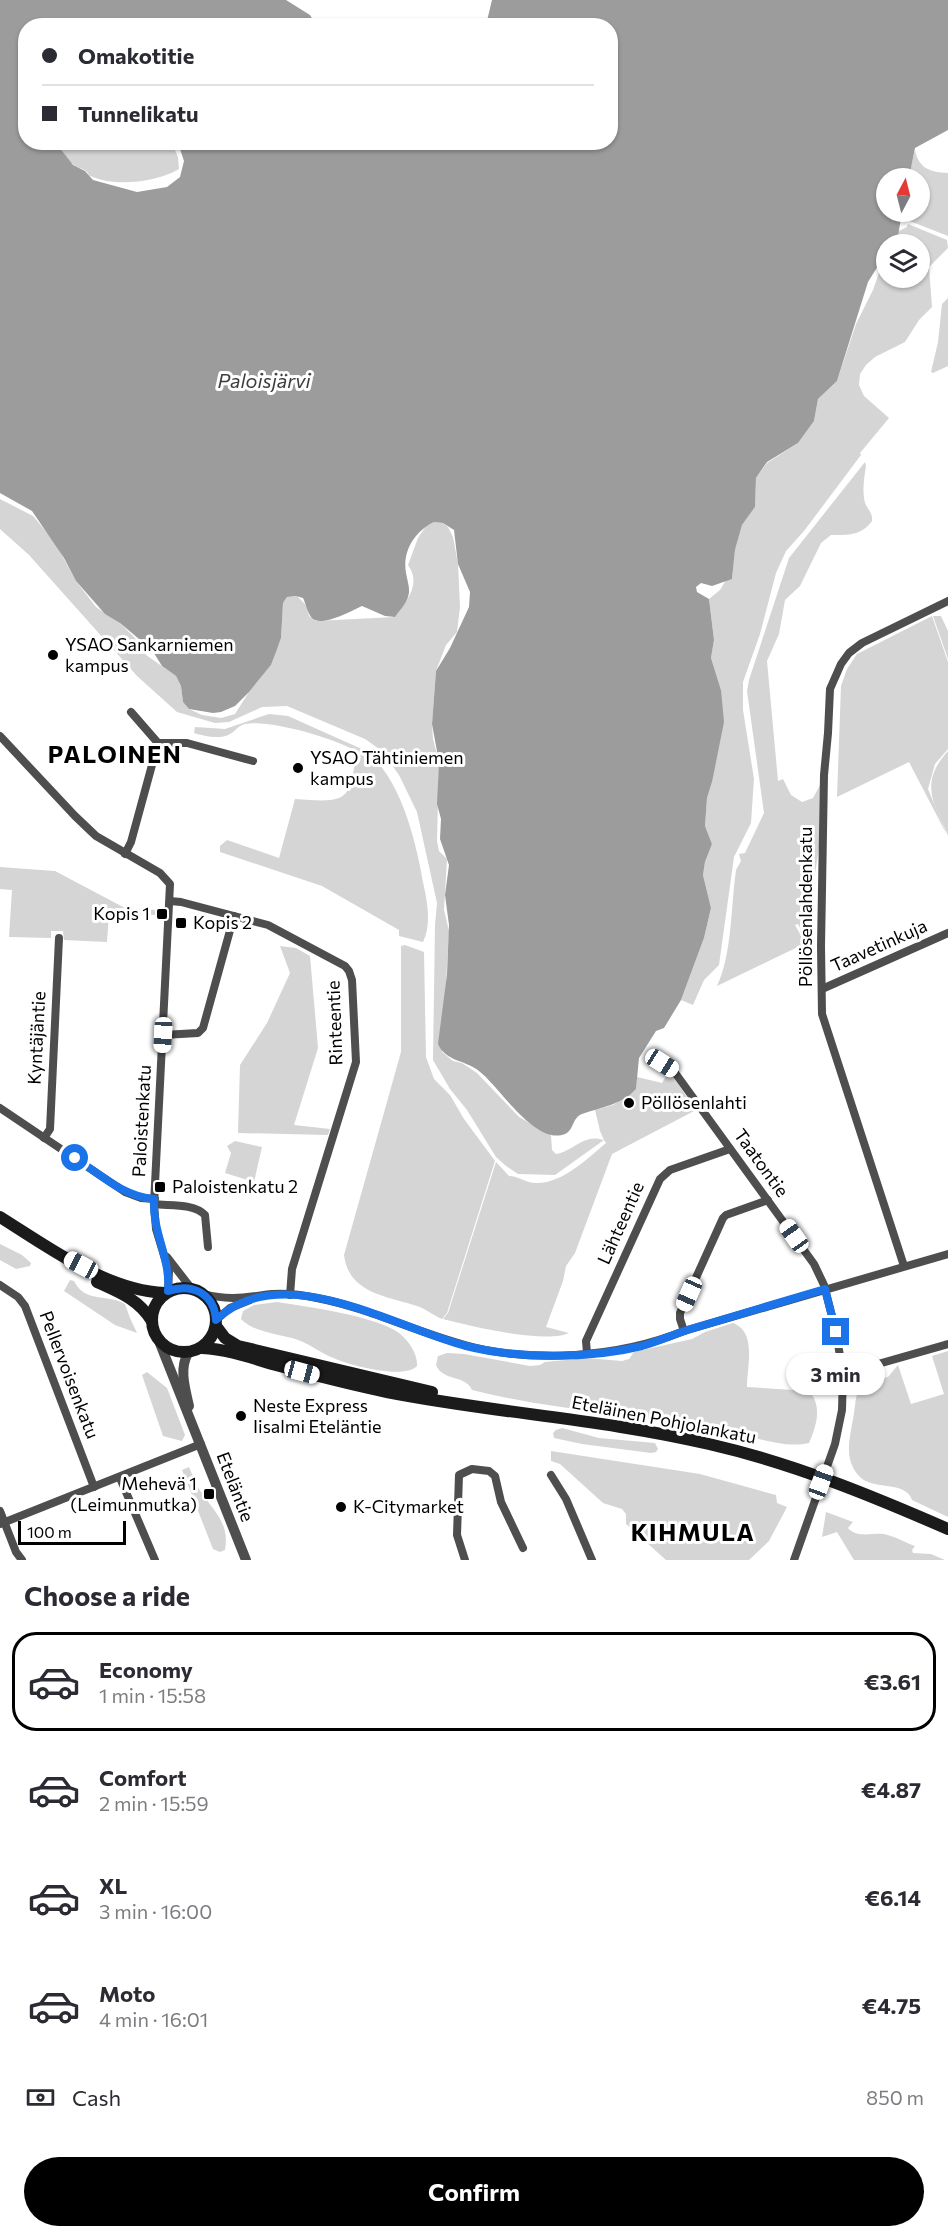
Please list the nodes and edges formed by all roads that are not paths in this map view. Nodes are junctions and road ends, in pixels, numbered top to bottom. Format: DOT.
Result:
graph roads {
  1 [pos="948,601"];
  2 [pos="131,712"];
  3 [pos="0,736"];
  4 [pos="158,743"];
  5 [pos="253,761"];
  6 [pos="125,854"];
  7 [pos="170,901"];
  8 [pos="234,916"];
  9 [pos="948,933"];
  10 [pos="59,938"];
  11 [pos="822,989"];
  12 [pos="163,1035"];
  13 [pos="662,1063"];
  14 [pos="0,1108"];
  15 [pos="44,1138"];
  16 [pos="730,1149"];
  17 [pos="768,1200"];
  18 [pos="154,1202"];
  19 [pos="0,1217"];
  20 [pos="0,1226"];
  21 [pos="208,1247"];
  22 [pos="165,1254"];
  23 [pos="948,1254"];
  24 [pos="904,1266"];
  25 [pos="0,1285"];
  26 [pos="190,1288"];
  27 [pos="825,1289"];
  28 [pos="167,1292"];
  29 [pos="204,1294"];
  30 [pos="290,1295"];
  31 [pos="255,1297"];
  32 [pos="152,1321"];
  33 [pos="216,1323"];
  34 [pos="684,1331"];
  35 [pos="159,1341"];
  36 [pos="948,1344"];
  37 [pos="202,1348"];
  38 [pos="188,1353"];
  39 [pos="587,1353"];
  40 [pos="843,1374"];
  41 [pos="504,1409"];
  42 [pos="194,1426"];
  43 [pos="201,1444"];
  44 [pos="551,1475"];
  45 [pos="120,1478"];
  46 [pos="94,1487"];
  47 [pos="0,1511"];
  48 [pos="2,1523"];
  49 [pos="948,1529"];
  50 [pos="523,1548"];
  51 [pos="22,1560"];
  52 [pos="155,1560"];
  53 [pos="246,1560"];
  54 [pos="465,1560"];
  55 [pos="591,1560"];
  56 [pos="794,1560"];
  1 -- 11 [label="street, Pöllösenlahdenkatu"];
  2 -- 4 [label="street"];
  3 -- 6 [label="street"];
  4 -- 5 [label="street"];
  4 -- 6 [label="street"];
  6 -- 7 [label="street, Paloistenkatu"];
  7 -- 8 [label="street, Rinteentie"];
  7 -- 12 [label="street, Paloistenkatu"];
  8 -- 12 [label="street"];
  8 -- 30 [label="street, Rinteentie"];
  9 -- 11 [label="street, Taavetinkuja"];
  10 -- 15 [label="street, Kyntäjäntie"];
  11 -- 24 [label="street, Pöllösenlahdenkatu"];
  12 -- 18 [label="street, Paloistenkatu"];
  13 -- 16 [label="street, Taatontie"];
  14 -- 15 [label="street"];
  15 -- 18 [label="street"];
  16 -- 17 [label="street, Taatontie"];
  16 -- 39 [label="street, Lähteentie"];
  17 -- 27 [label="street, Taatontie"];
  17 -- 34 [label="street"];
  18 -- 21 [label="street"];
  18 -- 22 [label="street, Paloistenkatu"];
  19 -- 28 [label="main road"];
  20 -- 32 [label="main road"];
  22 -- 26 [label="street, Paloistenkatu"];
  22 -- 28 [label="street, Paloistenkatu"];
  23 -- 24 [label="street"];
  24 -- 27 [label="street"];
  25 -- 46 [label="street, Pellervoisenkatu"];
  26 -- 28 [label="main road"];
  26 -- 29 [label="main road"];
  27 -- 34 [label="street"];
  27 -- 40 [label="street, Taatontie"];
  28 -- 32 [label="main road"];
  29 -- 31 [label="street"];
  29 -- 33 [label="main road"];
  30 -- 31 [label="street"];
  30 -- 39 [label="street"];
  31 -- 33 [label="street"];
  32 -- 35 [label="main road"];
  33 -- 37 [label="main road"];
  33 -- 41 [label="main road, Eteläinen Pohjolankatu"];
  34 -- 39 [label="street"];
  35 -- 38 [label="main road"];
  35 -- 42 [label="street, Eteläntie"];
  36 -- 40 [label="street"];
  37 -- 38 [label="main road"];
  37 -- 41 [label="main road, Eteläinen Pohjolankatu"];
  38 -- 42 [label="street, Eteläntie"];
  40 -- 56 [label="street, Taatontie"];
  41 -- 49 [label="main road, Eteläinen Pohjolankatu"];
  42 -- 43 [label="street, Eteläntie"];
  43 -- 45 [label="street"];
  43 -- 53 [label="street, Eteläntie"];
  44 -- 55 [label="street"];
  45 -- 46 [label="street"];
  45 -- 52 [label="street"];
  46 -- 48 [label="street"];
  47 -- 48 [label="street"];
  48 -- 51 [label="street"];
  50 -- 54 [label="street"];
}
